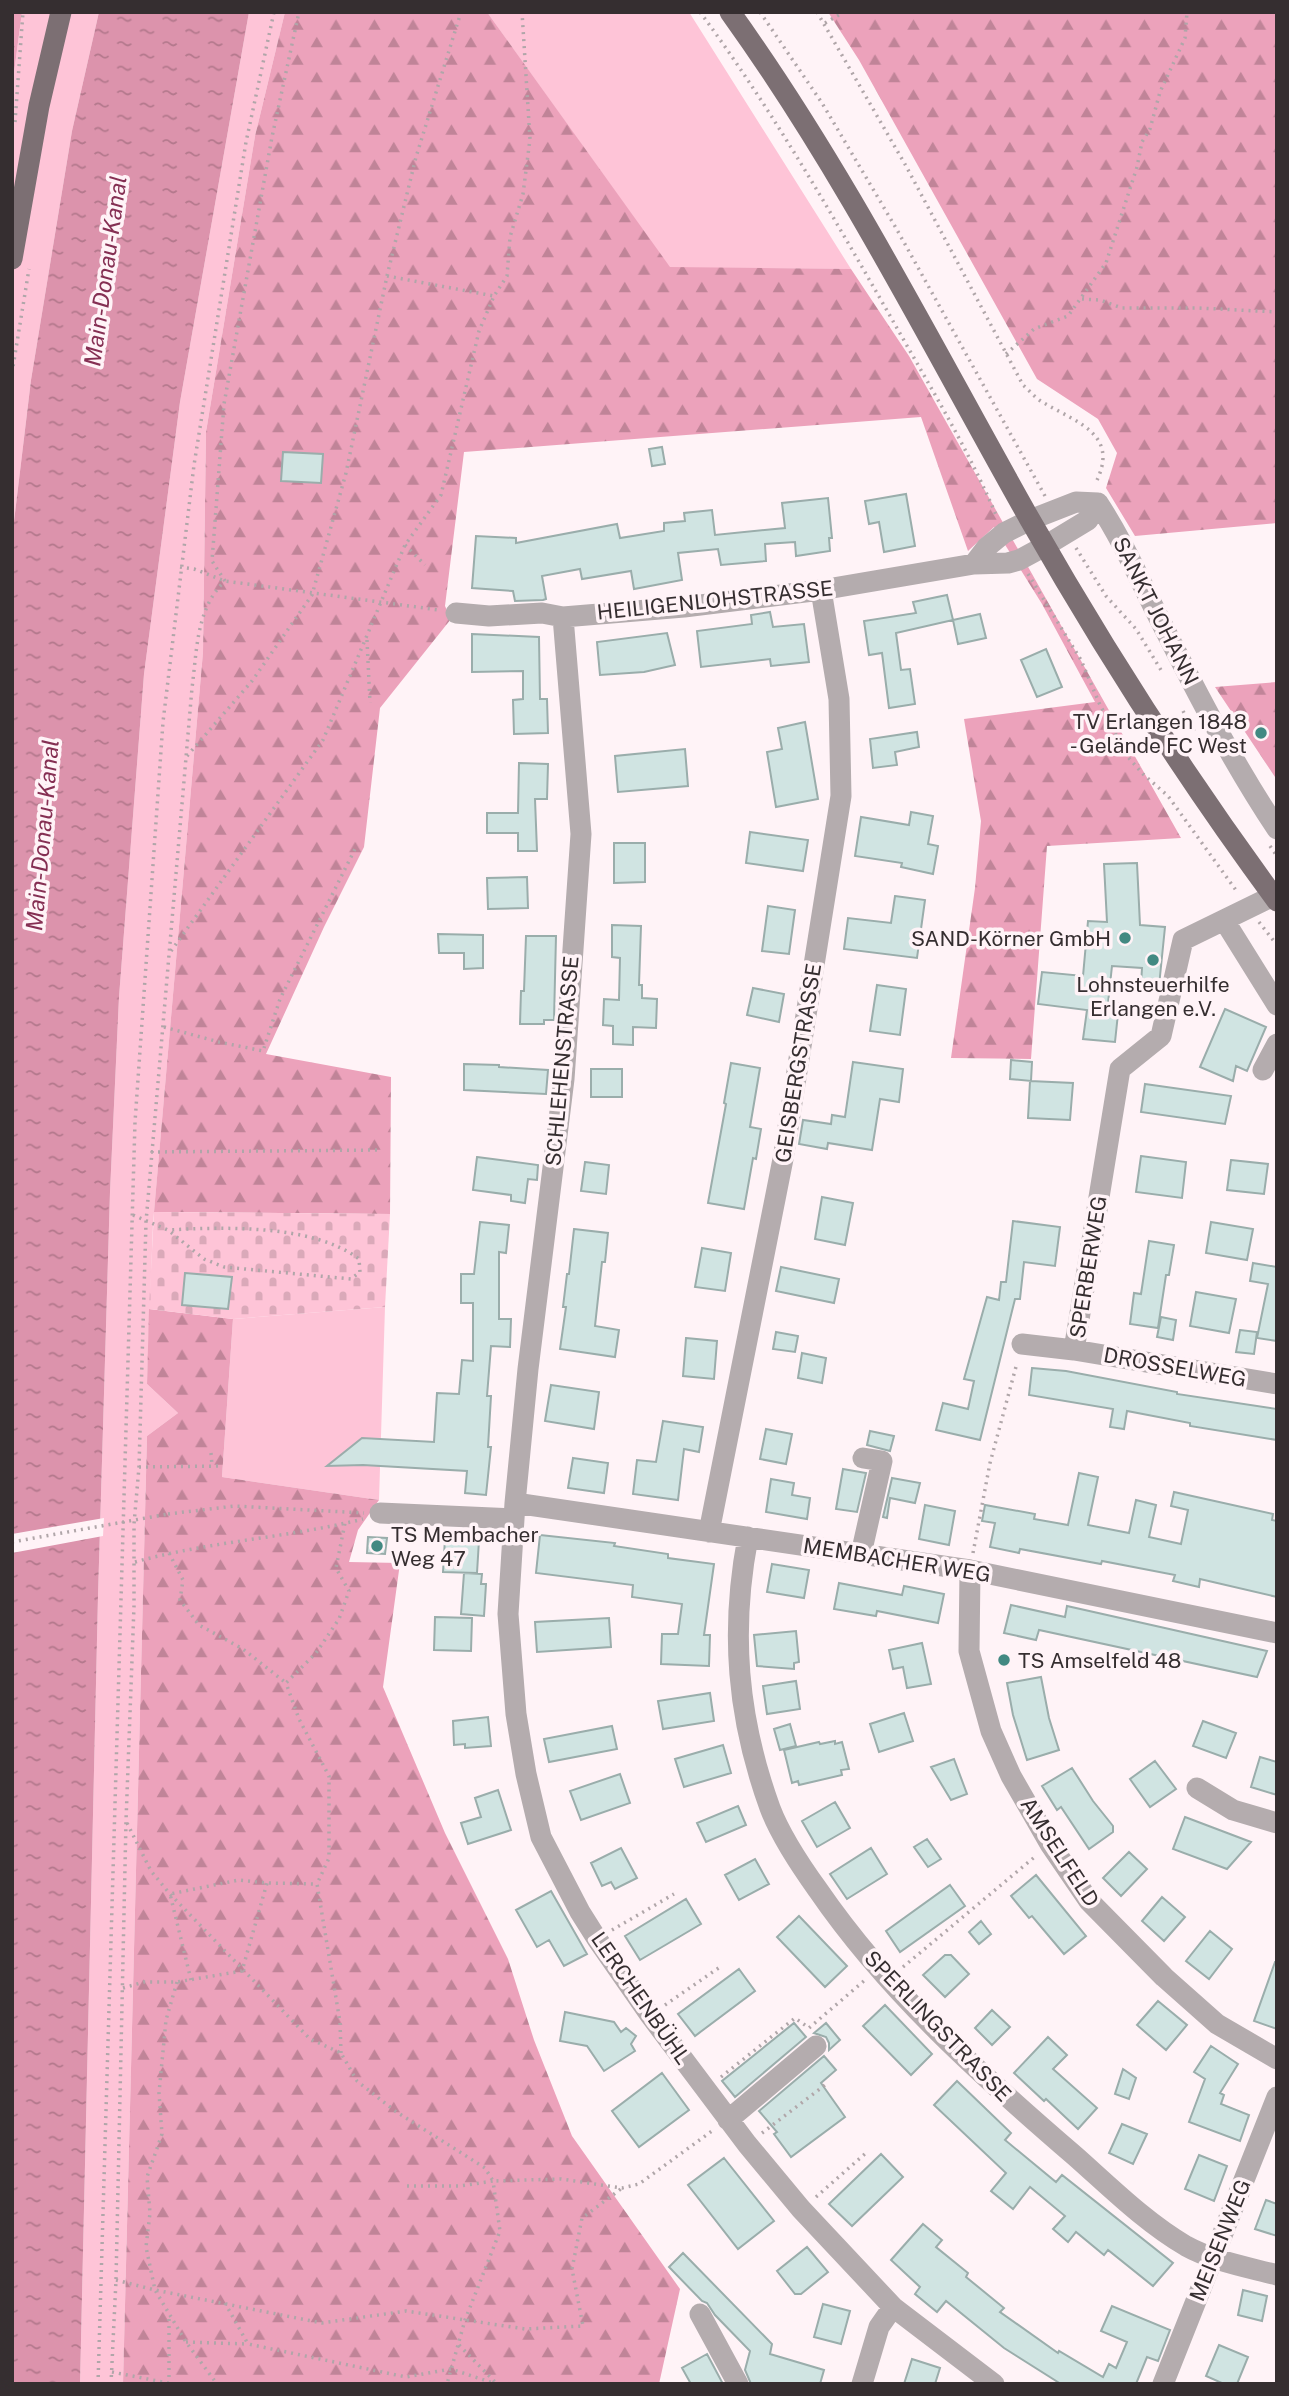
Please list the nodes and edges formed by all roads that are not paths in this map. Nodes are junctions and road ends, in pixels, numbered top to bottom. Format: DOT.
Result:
graph roads {
  1 [pos="46,12"];
  2 [pos="61,12"];
  3 [pos="730,12"];
  4 [pos="39,106"];
  5 [pos="12,260"];
  6 [pos="1098,503"];
  7 [pos="1030,520"];
  8 [pos="1045,546"];
  9 [pos="974,564"];
  10 [pos="821,590"];
  11 [pos="456,613"];
  12 [pos="564,617"];
  13 [pos="1277,829"];
  14 [pos="1275,898"];
  15 [pos="1224,920"];
  16 [pos="1277,1005"];
  17 [pos="1277,1044"];
  18 [pos="1263,1070"];
  19 [pos="1022,1344"];
  20 [pos="1074,1350"];
  21 [pos="1277,1384"];
  22 [pos="863,1458"];
  23 [pos="514,1511"];
  24 [pos="380,1513"];
  25 [pos="709,1532"];
  26 [pos="748,1537"];
  27 [pos="861,1554"];
  28 [pos="970,1570"];
  29 [pos="1277,1633"];
  30 [pos="1196,1788"];
  31 [pos="1277,1823"];
  32 [pos="816,2046"];
  33 [pos="1277,2059"];
  34 [pos="1277,2097"];
  35 [pos="728,2120"];
  36 [pos="1214,2257"];
  37 [pos="1277,2275"];
  38 [pos="893,2307"];
  39 [pos="700,2314"];
  40 [pos="738,2384"];
  41 [pos="862,2384"];
  42 [pos="994,2384"];
  43 [pos="1163,2384"];
  1 -- 4 [label="main road"];
  2 -- 4 [label="main road"];
  3 -- 7 [label="main road"];
  4 -- 5 [label="main road"];
  6 -- 7 [label="street"];
  6 -- 8 [label="street, SANKT JOHANN"];
  6 -- 13 [label="street, SANKT JOHANN"];
  7 -- 8 [label="main road"];
  7 -- 9 [label="street"];
  8 -- 9 [label="street, HEILIGENLOHSTRASSE"];
  8 -- 14 [label="main road"];
  9 -- 10 [label="street, HEILIGENLOHSTRASSE"];
  10 -- 12 [label="street, HEILIGENLOHSTRASSE"];
  10 -- 25 [label="street, GEISBERGSTRASSE"];
  11 -- 12 [label="street, HEILIGENLOHSTRASSE"];
  12 -- 23 [label="street, SCHLEHENSTRASSE"];
  14 -- 15 [label="street"];
  15 -- 16 [label="street"];
  15 -- 20 [label="street, SPERBERWEG"];
  17 -- 18 [label="street"];
  19 -- 20 [label="street, SPERBERWEG"];
  20 -- 21 [label="street, DROSSELWEG"];
  22 -- 27 [label="street"];
  23 -- 24 [label="street, MEMBACHER WEG"];
  23 -- 25 [label="street, MEMBACHER WEG"];
  23 -- 35 [label="street, LERCHENBÜHL"];
  25 -- 26 [label="street, MEMBACHER WEG"];
  26 -- 27 [label="street, MEMBACHER WEG"];
  26 -- 36 [label="street, SPERLINGSTRASSE"];
  27 -- 28 [label="street, MEMBACHER WEG"];
  28 -- 29 [label="street, MEMBACHER WEG"];
  28 -- 33 [label="street, AMSELFELD"];
  30 -- 31 [label="street"];
  32 -- 35 [label="street"];
  34 -- 36 [label="street, MEISENWEG"];
  35 -- 38 [label="street, LERCHENBÜHL"];
  36 -- 37 [label="street, SPERLINGSTRASSE"];
  36 -- 43 [label="street, MEISENWEG"];
  38 -- 41 [label="street"];
  38 -- 42 [label="street, LERCHENBÜHL"];
  39 -- 40 [label="street"];
}
